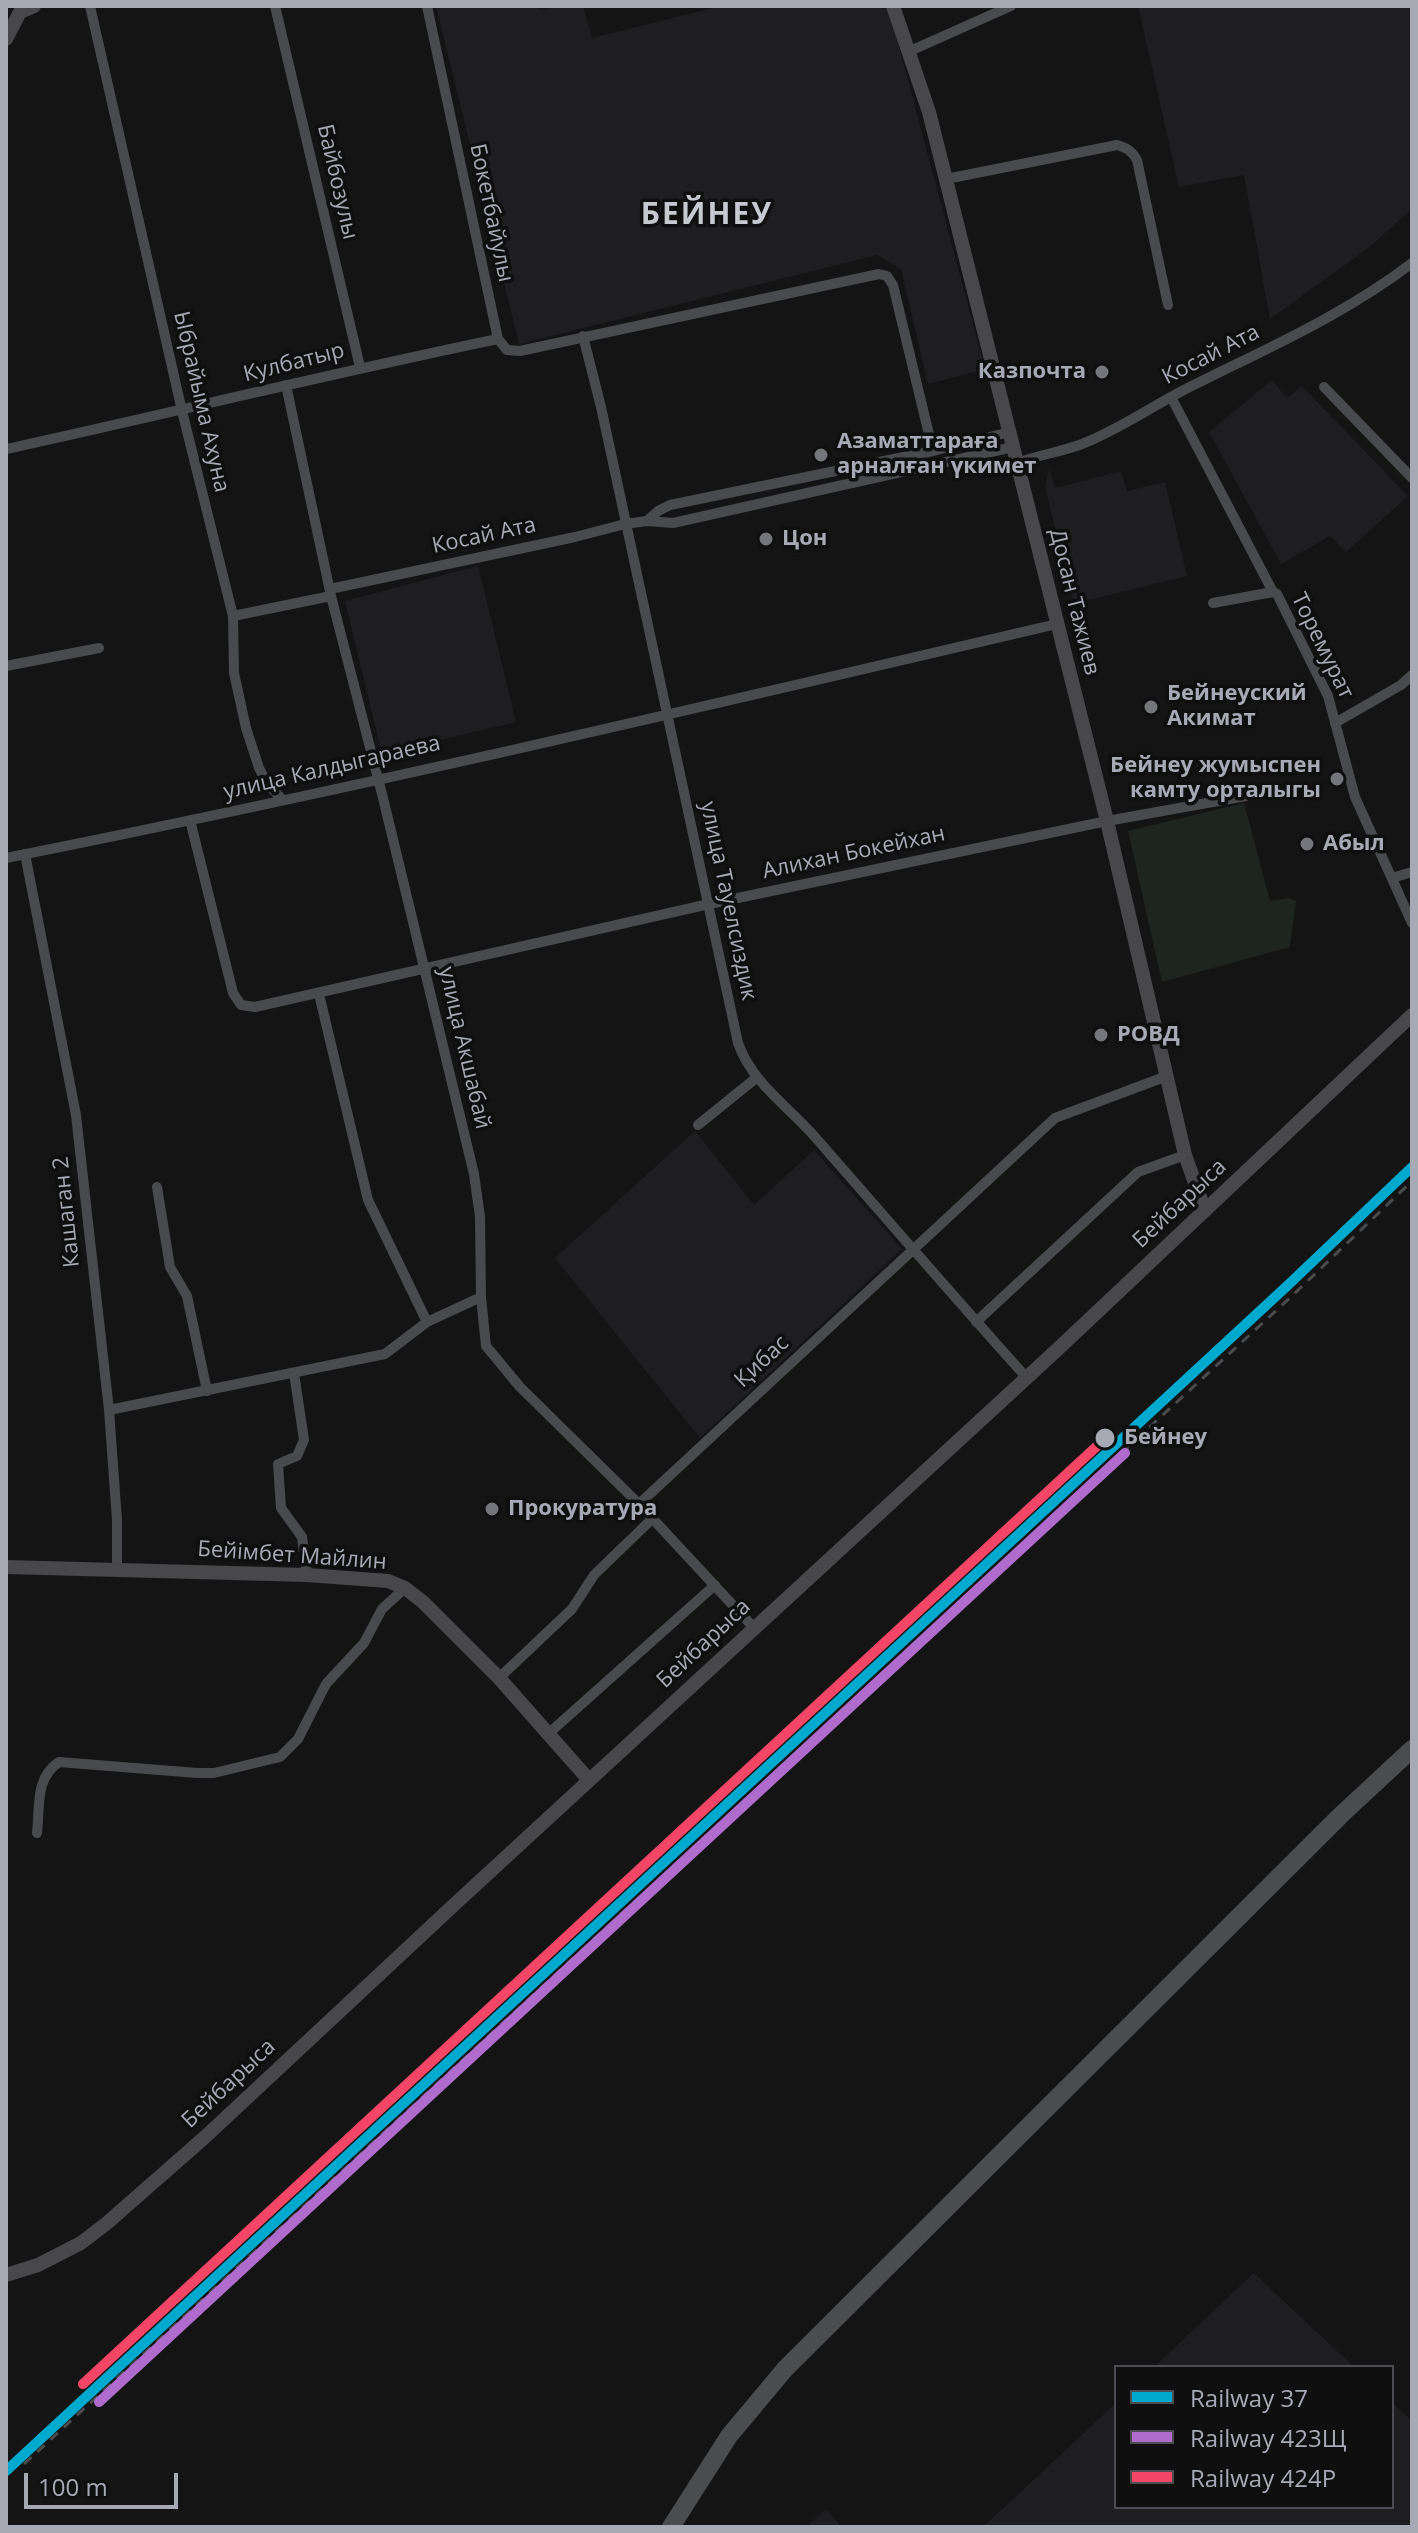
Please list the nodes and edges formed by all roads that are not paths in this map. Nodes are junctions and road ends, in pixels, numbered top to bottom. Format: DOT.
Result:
graph roads {
  1 [pos="34,6"];
  2 [pos="90,6"];
  3 [pos="275,6"];
  4 [pos="427,6"];
  5 [pos="893,6"];
  6 [pos="1011,6"];
  7 [pos="6,39"];
  8 [pos="910,51"];
  9 [pos="946,179"];
  10 [pos="1412,263"];
  11 [pos="1168,305"];
  12 [pos="583,336"];
  13 [pos="498,339"];
  14 [pos="360,367"];
  15 [pos="286,385"];
  16 [pos="1324,387"];
  17 [pos="1171,397"];
  18 [pos="182,411"];
  19 [pos="1012,439"];
  20 [pos="6,449"];
  21 [pos="933,451"];
  22 [pos="1017,463"];
  23 [pos="1412,478"];
  24 [pos="788,481"];
  25 [pos="791,496"];
  26 [pos="647,521"];
  27 [pos="625,524"];
  28 [pos="331,592"];
  29 [pos="1273,592"];
  30 [pos="1213,603"];
  31 [pos="233,616"];
  32 [pos="1057,624"];
  33 [pos="99,648"];
  34 [pos="6,666"];
  35 [pos="1412,675"];
  36 [pos="666,715"];
  37 [pos="1335,723"];
  38 [pos="378,778"];
  39 [pos="1246,796"];
  40 [pos="283,800"];
  41 [pos="190,820"];
  42 [pos="1107,821"];
  43 [pos="25,854"];
  44 [pos="6,858"];
  45 [pos="1412,872"];
  46 [pos="1392,878"];
  47 [pos="709,904"];
  48 [pos="1412,923"];
  49 [pos="425,969"];
  50 [pos="319,994"];
  51 [pos="1412,1015"];
  52 [pos="1167,1076"];
  53 [pos="756,1078"];
  54 [pos="698,1125"];
  55 [pos="1185,1155"];
  56 [pos="157,1187"];
  57 [pos="1205,1211"];
  58 [pos="911,1250"];
  59 [pos="481,1297"];
  60 [pos="427,1322"];
  61 [pos="976,1322"];
  62 [pos="294,1373"];
  63 [pos="1026,1377"];
  64 [pos="207,1391"];
  65 [pos="109,1410"];
  66 [pos="639,1504"];
  67 [pos="652,1519"];
  68 [pos="6,1567"];
  69 [pos="117,1570"];
  70 [pos="307,1575"];
  71 [pos="715,1585"];
  72 [pos="405,1588"];
  73 [pos="754,1628"];
  74 [pos="499,1678"];
  75 [pos="548,1734"];
  76 [pos="1412,1749"];
  77 [pos="589,1780"];
  78 [pos="37,1833"];
  79 [pos="6,2275"];
  80 [pos="671,2527"];
  1 -- 7 [label="street"];
  2 -- 18 [label="street, Ыбрайыма Ахуна"];
  3 -- 14 [label="street, Байбозулы"];
  4 -- 13 [label="street, Бокетбайулы"];
  5 -- 8 [label="street, Досан Тажиев"];
  6 -- 8 [label="street"];
  8 -- 9 [label="street, Досан Тажиев"];
  9 -- 11 [label="street"];
  9 -- 19 [label="street, Досан Тажиев"];
  10 -- 17 [label="street, Косай Ата"];
  12 -- 13 [label="street"];
  12 -- 21 [label="street"];
  12 -- 27 [label="street, улица Тауелсиздик"];
  13 -- 14 [label="street, Кулбатыр"];
  14 -- 15 [label="street, Кулбатыр"];
  15 -- 18 [label="street, Кулбатыр"];
  15 -- 28 [label="street, улица Акшабай"];
  16 -- 23 [label="street"];
  17 -- 22 [label="street, Косай Ата"];
  17 -- 29 [label="street, Торемурат"];
  18 -- 20 [label="street, Кулбатыр"];
  18 -- 31 [label="street, Ыбрайыма Ахуна"];
  19 -- 21 [label="street, Косай Ата"];
  19 -- 22 [label="street, Досан Тажиев"];
  19 -- 25 [label="street, Косай Ата"];
  21 -- 24 [label="street, Косай Ата"];
  22 -- 32 [label="street, Досан Тажиев"];
  24 -- 25 [label="street"];
  24 -- 26 [label="street, Косай Ата"];
  25 -- 26 [label="street, Косай Ата"];
  26 -- 27 [label="street, Косай Ата"];
  27 -- 28 [label="street, Косай Ата"];
  27 -- 36 [label="street, улица Тауелсиздик"];
  28 -- 31 [label="street, Косай Ата"];
  28 -- 38 [label="street, улица Акшабай"];
  29 -- 30 [label="street"];
  29 -- 37 [label="street, Торемурат"];
  31 -- 40 [label="street, Ыбрайыма Ахуна"];
  32 -- 36 [label="street, улица Калдыгараева"];
  32 -- 42 [label="street, Досан Тажиев"];
  33 -- 34 [label="street"];
  35 -- 37 [label="street"];
  36 -- 38 [label="street, улица Калдыгараева"];
  36 -- 47 [label="street, улица Тауелсиздик"];
  37 -- 46 [label="street, Торемурат"];
  38 -- 40 [label="street, улица Калдыгараева"];
  38 -- 49 [label="street, улица Акшабай"];
  39 -- 42 [label="street, Алихан Бокейхан"];
  40 -- 41 [label="street, улица Калдыгараева"];
  41 -- 43 [label="street, улица Калдыгараева"];
  41 -- 50 [label="street, Алихан Бокейхан"];
  42 -- 47 [label="street, Алихан Бокейхан"];
  42 -- 52 [label="street, Досан Тажиев"];
  43 -- 44 [label="street, улица Калдыгараева"];
  43 -- 65 [label="street, Кашаган 2"];
  45 -- 46 [label="street"];
  46 -- 48 [label="street, Торемурат"];
  47 -- 49 [label="street, Алихан Бокейхан"];
  47 -- 53 [label="street, улица Тауелсиздик"];
  49 -- 50 [label="street, Алихан Бокейхан"];
  49 -- 59 [label="street, улица Акшабай"];
  50 -- 60 [label="street"];
  51 -- 57 [label="street, Бейбарыса"];
  52 -- 55 [label="street, Досан Тажиев"];
  52 -- 58 [label="street, Қибас"];
  53 -- 54 [label="street"];
  53 -- 58 [label="street, улица Тауелсиздик"];
  55 -- 57 [label="street, Досан Тажиев"];
  55 -- 61 [label="street"];
  56 -- 64 [label="street"];
  57 -- 63 [label="street, Бейбарыса"];
  58 -- 61 [label="street, улица Тауелсиздик"];
  58 -- 66 [label="street, Қибас"];
  59 -- 60 [label="street"];
  59 -- 66 [label="street, улица Акшабай"];
  60 -- 62 [label="street"];
  61 -- 63 [label="street, улица Тауелсиздик"];
  62 -- 64 [label="street"];
  62 -- 70 [label="street"];
  63 -- 73 [label="street, Бейбарыса"];
  64 -- 65 [label="street"];
  65 -- 69 [label="street, Кашаган 2"];
  66 -- 67 [label="street, улица Акшабай"];
  67 -- 71 [label="street, улица Акшабай"];
  67 -- 74 [label="street"];
  68 -- 69 [label="street, Бейімбет Майлин"];
  69 -- 70 [label="street, Бейімбет Майлин"];
  70 -- 72 [label="street, Бейімбет Майлин"];
  71 -- 73 [label="street, улица Акшабай"];
  71 -- 75 [label="street"];
  72 -- 74 [label="street, Бейімбет Майлин"];
  72 -- 78 [label="street"];
  73 -- 77 [label="street, Бейбарыса"];
  74 -- 75 [label="street, Бейімбет Майлин"];
  75 -- 77 [label="street, Бейімбет Майлин"];
  76 -- 80 [label="highway"];
  77 -- 79 [label="street, Бейбарыса"];
}
